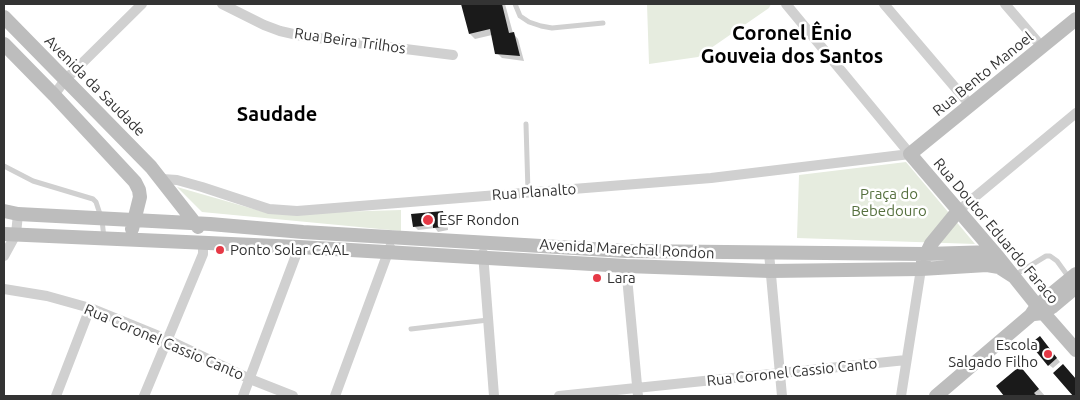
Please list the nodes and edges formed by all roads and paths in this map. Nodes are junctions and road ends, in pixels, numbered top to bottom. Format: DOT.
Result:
graph roads {
  1 [pos="142,4"];
  2 [pos="222,4"];
  3 [pos="515,4"];
  4 [pos="786,4"];
  5 [pos="884,4"];
  6 [pos="1005,4"];
  7 [pos="4,17"];
  8 [pos="1076,19"];
  9 [pos="603,23"];
  10 [pos="4,44"];
  11 [pos="1042,47"];
  12 [pos="453,55"];
  13 [pos="65,80"];
  14 [pos="54,95"];
  15 [pos="970,105"];
  16 [pos="1076,113"];
  17 [pos="526,124"];
  18 [pos="910,154"];
  19 [pos="4,166"];
  20 [pos="162,179"];
  21 [pos="139,190"];
  22 [pos="528,192"];
  23 [pos="4,211"];
  24 [pos="958,211"];
  25 [pos="18,214"];
  26 [pos="102,220"];
  27 [pos="135,221"];
  28 [pos="196,224"];
  29 [pos="10,234"];
  30 [pos="392,237"];
  31 [pos="104,238"];
  32 [pos="129,239"];
  33 [pos="204,242"];
  34 [pos="483,242"];
  35 [pos="299,247"];
  36 [pos="994,252"];
  37 [pos="389,253"];
  38 [pos="769,253"];
  39 [pos="925,254"];
  40 [pos="4,256"];
  41 [pos="483,258"];
  42 [pos="626,266"];
  43 [pos="921,268"];
  44 [pos="770,271"];
  45 [pos="1013,276"];
  46 [pos="1074,280"];
  47 [pos="4,289"];
  48 [pos="90,308"];
  49 [pos="1037,311"];
  50 [pos="488,320"];
  51 [pos="411,329"];
  52 [pos="166,339"];
  53 [pos="1076,350"];
  54 [pos="906,360"];
  55 [pos="780,374"];
  56 [pos="250,379"];
  57 [pos="637,392"];
  58 [pos="56,396"];
  59 [pos="144,396"];
  60 [pos="243,396"];
  61 [pos="293,396"];
  62 [pos="334,396"];
  63 [pos="494,396"];
  64 [pos="559,396"];
  65 [pos="782,396"];
  66 [pos="901,396"];
  67 [pos="936,396"];
  1 -- 13 [label="street"];
  2 -- 12 [label="street, Rua Beira Trilhos"];
  3 -- 9 [label="lane"];
  4 -- 18 [label="street"];
  5 -- 15 [label="street"];
  6 -- 11 [label="street"];
  7 -- 13 [label="main road, Avenida da Saudade"];
  8 -- 11 [label="main road, Rua Bento Manoel"];
  10 -- 14 [label="main road"];
  11 -- 15 [label="main road, Rua Bento Manoel"];
  13 -- 14 [label="street"];
  13 -- 20 [label="main road, Avenida da Saudade"];
  14 -- 21 [label="main road"];
  15 -- 18 [label="main road, Rua Bento Manoel"];
  16 -- 24 [label="street"];
  17 -- 22 [label="lane"];
  18 -- 22 [label="street, Rua Planalto"];
  18 -- 24 [label="main road, Rua Doutor Eduardo Faraco"];
  19 -- 26 [label="lane"];
  20 -- 21 [label="main road"];
  20 -- 22 [label="street, Rua Planalto"];
  20 -- 28 [label="main road"];
  21 -- 27 [label="main road"];
  23 -- 25 [label="main road, Avenida Marechal Rondon"];
  24 -- 36 [label="main road, Rua Doutor Eduardo Faraco"];
  24 -- 39 [label="main road"];
  25 -- 26 [label="main road, Avenida Marechal Rondon"];
  25 -- 29 [label="street"];
  26 -- 27 [label="main road, Avenida Marechal Rondon"];
  26 -- 31 [label="lane"];
  27 -- 28 [label="main road, Avenida Marechal Rondon"];
  27 -- 32 [label="main road"];
  28 -- 30 [label="main road, Avenida Marechal Rondon"];
  28 -- 33 [label="main road"];
  29 -- 31 [label="main road, Avenida Marechal Rondon"];
  29 -- 40 [label="street"];
  30 -- 34 [label="main road, Avenida Marechal Rondon"];
  30 -- 37 [label="street"];
  31 -- 32 [label="main road, Avenida Marechal Rondon"];
  32 -- 33 [label="main road, Avenida Marechal Rondon"];
  33 -- 35 [label="main road, Avenida Marechal Rondon"];
  33 -- 52 [label="street"];
  34 -- 38 [label="main road, Avenida Marechal Rondon"];
  34 -- 41 [label="street"];
  35 -- 37 [label="main road, Avenida Marechal Rondon"];
  35 -- 56 [label="street"];
  36 -- 39 [label="main road, Avenida Marechal Rondon"];
  36 -- 45 [label="main road, Rua Doutor Eduardo Faraco"];
  37 -- 41 [label="main road, Avenida Marechal Rondon"];
  37 -- 62 [label="street"];
  38 -- 39 [label="main road, Avenida Marechal Rondon"];
  38 -- 44 [label="street"];
  39 -- 43 [label="main road"];
  41 -- 42 [label="main road, Avenida Marechal Rondon"];
  41 -- 50 [label="street"];
  42 -- 44 [label="main road, Avenida Marechal Rondon"];
  42 -- 57 [label="street"];
  43 -- 44 [label="main road, Avenida Marechal Rondon"];
  43 -- 45 [label="main road, Avenida Marechal Rondon"];
  43 -- 54 [label="street"];
  44 -- 55 [label="street"];
  45 -- 46 [label="lane"];
  45 -- 49 [label="main road, Rua Doutor Eduardo Faraco"];
  46 -- 49 [label="main road"];
  47 -- 48 [label="street, Rua Coronel Cassio Canto"];
  48 -- 52 [label="street, Rua Coronel Cassio Canto"];
  48 -- 58 [label="street"];
  49 -- 53 [label="main road, Rua Doutor Eduardo Faraco"];
  49 -- 67 [label="main road"];
  50 -- 51 [label="lane"];
  50 -- 63 [label="street"];
  52 -- 56 [label="street, Rua Coronel Cassio Canto"];
  52 -- 59 [label="street"];
  54 -- 55 [label="street, Rua Coronel Cassio Canto"];
  54 -- 66 [label="street"];
  55 -- 57 [label="street, Rua Coronel Cassio Canto"];
  55 -- 65 [label="street"];
  56 -- 60 [label="street"];
  56 -- 61 [label="street, Rua Coronel Cassio Canto"];
  57 -- 64 [label="street, Rua Coronel Cassio Canto"];
}
